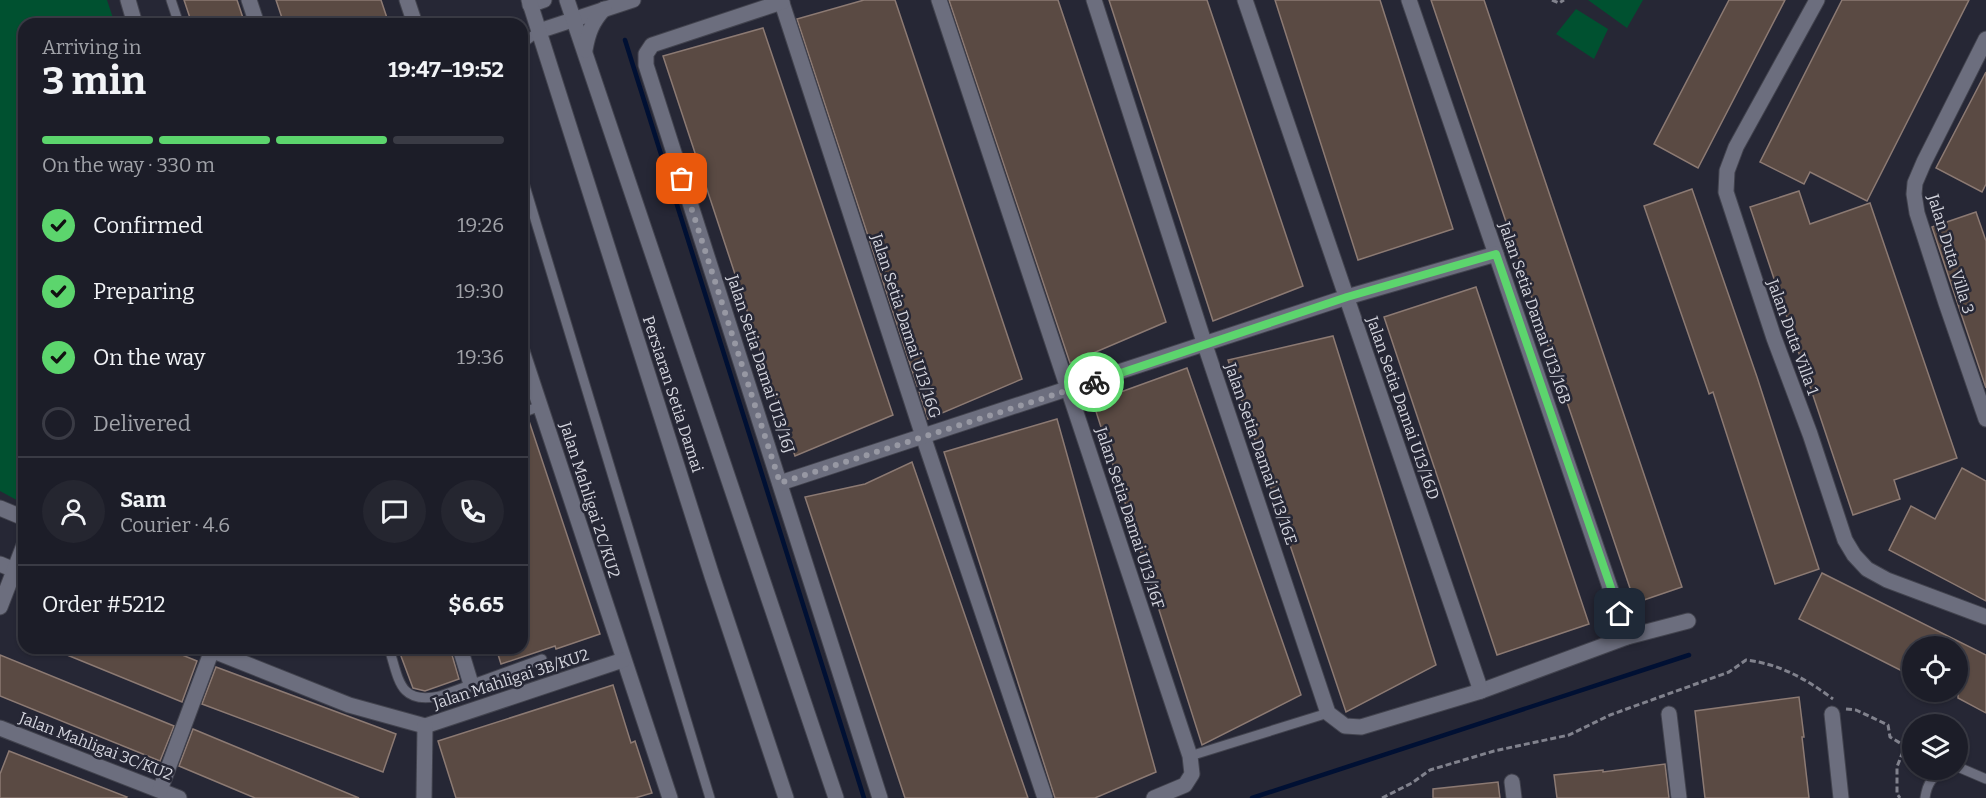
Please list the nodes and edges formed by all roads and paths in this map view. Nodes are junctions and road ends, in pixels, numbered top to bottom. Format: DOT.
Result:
graph roads {
  1 [pos="128,0"];
  2 [pos="171,0"];
  3 [pos="249,0"];
  4 [pos="407,0"];
  5 [pos="567,0"];
  6 [pos="633,0"];
  7 [pos="939,0"];
  8 [pos="1094,0"];
  9 [pos="1245,0"];
  10 [pos="1409,0"];
  11 [pos="1552,0"];
  12 [pos="1564,0"];
  13 [pos="1817,0"];
  14 [pos="781,1"];
  15 [pos="534,2"];
  16 [pos="604,9"];
  17 [pos="133,18"];
  18 [pos="177,18"];
  19 [pos="255,18"];
  20 [pos="413,18"];
  21 [pos="573,18"];
  22 [pos="539,31"];
  23 [pos="528,39"];
  24 [pos="1986,39"];
  25 [pos="584,53"];
  26 [pos="528,196"];
  27 [pos="1496,254"];
  28 [pos="1347,297"];
  29 [pos="1205,345"];
  30 [pos="528,369"];
  31 [pos="1069,390"];
  32 [pos="540,406"];
  33 [pos="528,410"];
  34 [pos="1986,419"];
  35 [pos="923,436"];
  36 [pos="780,483"];
  37 [pos="0,508"];
  38 [pos="18,516"];
  39 [pos="13,569"];
  40 [pos="0,607"];
  41 [pos="1986,617"];
  42 [pos="1688,621"];
  43 [pos="1627,637"];
  44 [pos="207,654"];
  45 [pos="222,654"];
  46 [pos="391,654"];
  47 [pos="462,654"];
  48 [pos="542,659"];
  49 [pos="623,660"];
  50 [pos="471,684"];
  51 [pos="1481,691"];
  52 [pos="1328,712"];
  53 [pos="1669,714"];
  54 [pos="1832,714"];
  55 [pos="425,726"];
  56 [pos="0,728"];
  57 [pos="1190,756"];
  58 [pos="1968,771"];
  59 [pos="1986,779"];
  60 [pos="1931,780"];
  61 [pos="1512,782"];
  62 [pos="160,790"];
  63 [pos="179,798"];
  64 [pos="424,798"];
  65 [pos="670,798"];
  66 [pos="710,798"];
  67 [pos="786,798"];
  68 [pos="836,798"];
  69 [pos="880,798"];
  70 [pos="1045,798"];
  71 [pos="1154,798"];
  72 [pos="1514,798"];
  73 [pos="1679,798"];
  74 [pos="1841,798"];
  75 [pos="1925,798"];
  1 -- 17 [label="street"];
  2 -- 18 [label="lane"];
  3 -- 19 [label="street"];
  4 -- 20 [label="street"];
  5 -- 21 [label="street"];
  6 -- 16 [label="street"];
  7 -- 31 [label="street, Jalan Setia Damai U13/16F"];
  8 -- 29 [label="street, Jalan Setia Damai U13/16E"];
  9 -- 28 [label="street, Jalan Setia Damai U13/16D"];
  10 -- 27 [label="street, Jalan Setia Damai U13/16B"];
  11 -- 12 [label="path"];
  13 -- 41 [label="street, Jalan Duta Villa 1"];
  14 -- 35 [label="street, Jalan Setia Damai U13/16G"];
  14 -- 36 [label="street, Jalan Setia Damai U13/16J"];
  15 -- 22 [label="street, Persiaran Setia Damai"];
  16 -- 21 [label="street"];
  16 -- 25 [label="street"];
  21 -- 22 [label="street"];
  21 -- 25 [label="street, Persiaran Setia Damai"];
  22 -- 23 [label="lane"];
  22 -- 67 [label="street, Persiaran Setia Damai"];
  24 -- 34 [label="street, Jalan Duta Villa 3"];
  25 -- 68 [label="street, Persiaran Setia Damai"];
  26 -- 66 [label="lane"];
  27 -- 28 [label="street"];
  27 -- 43 [label="street, Jalan Setia Damai U13/16B"];
  28 -- 29 [label="street"];
  28 -- 51 [label="street, Jalan Setia Damai U13/16D"];
  29 -- 31 [label="street"];
  29 -- 52 [label="street, Jalan Setia Damai U13/16E"];
  30 -- 32 [label="street, Jalan Mahligai 2C/KU2"];
  31 -- 35 [label="street"];
  31 -- 57 [label="street, Jalan Setia Damai U13/16F"];
  32 -- 33 [label="lane"];
  32 -- 49 [label="street, Jalan Mahligai 2C/KU2"];
  35 -- 36 [label="street"];
  35 -- 70 [label="street, Jalan Setia Damai U13/16G"];
  36 -- 69 [label="street, Jalan Setia Damai U13/16J"];
  37 -- 38 [label="street"];
  39 -- 40 [label="street"];
  42 -- 43 [label="street"];
  43 -- 51 [label="street"];
  44 -- 62 [label="street"];
  45 -- 55 [label="street, Jalan Mahligai 3B/KU2"];
  46 -- 50 [label="lane"];
  47 -- 50 [label="street"];
  48 -- 50 [label="lane"];
  49 -- 55 [label="street, Jalan Mahligai 3B/KU2"];
  49 -- 65 [label="street, Jalan Mahligai 2C/KU2"];
  51 -- 52 [label="street"];
  52 -- 57 [label="lane"];
  53 -- 73 [label="street"];
  54 -- 74 [label="street"];
  55 -- 64 [label="street"];
  56 -- 62 [label="street, Jalan Mahligai 3C/KU2"];
  57 -- 71 [label="street, Jalan Setia Damai U13/16F"];
  58 -- 59 [label="lane"];
  60 -- 75 [label="lane"];
  61 -- 72 [label="street"];
  62 -- 63 [label="street, Jalan Mahligai 3C/KU2"];
}
